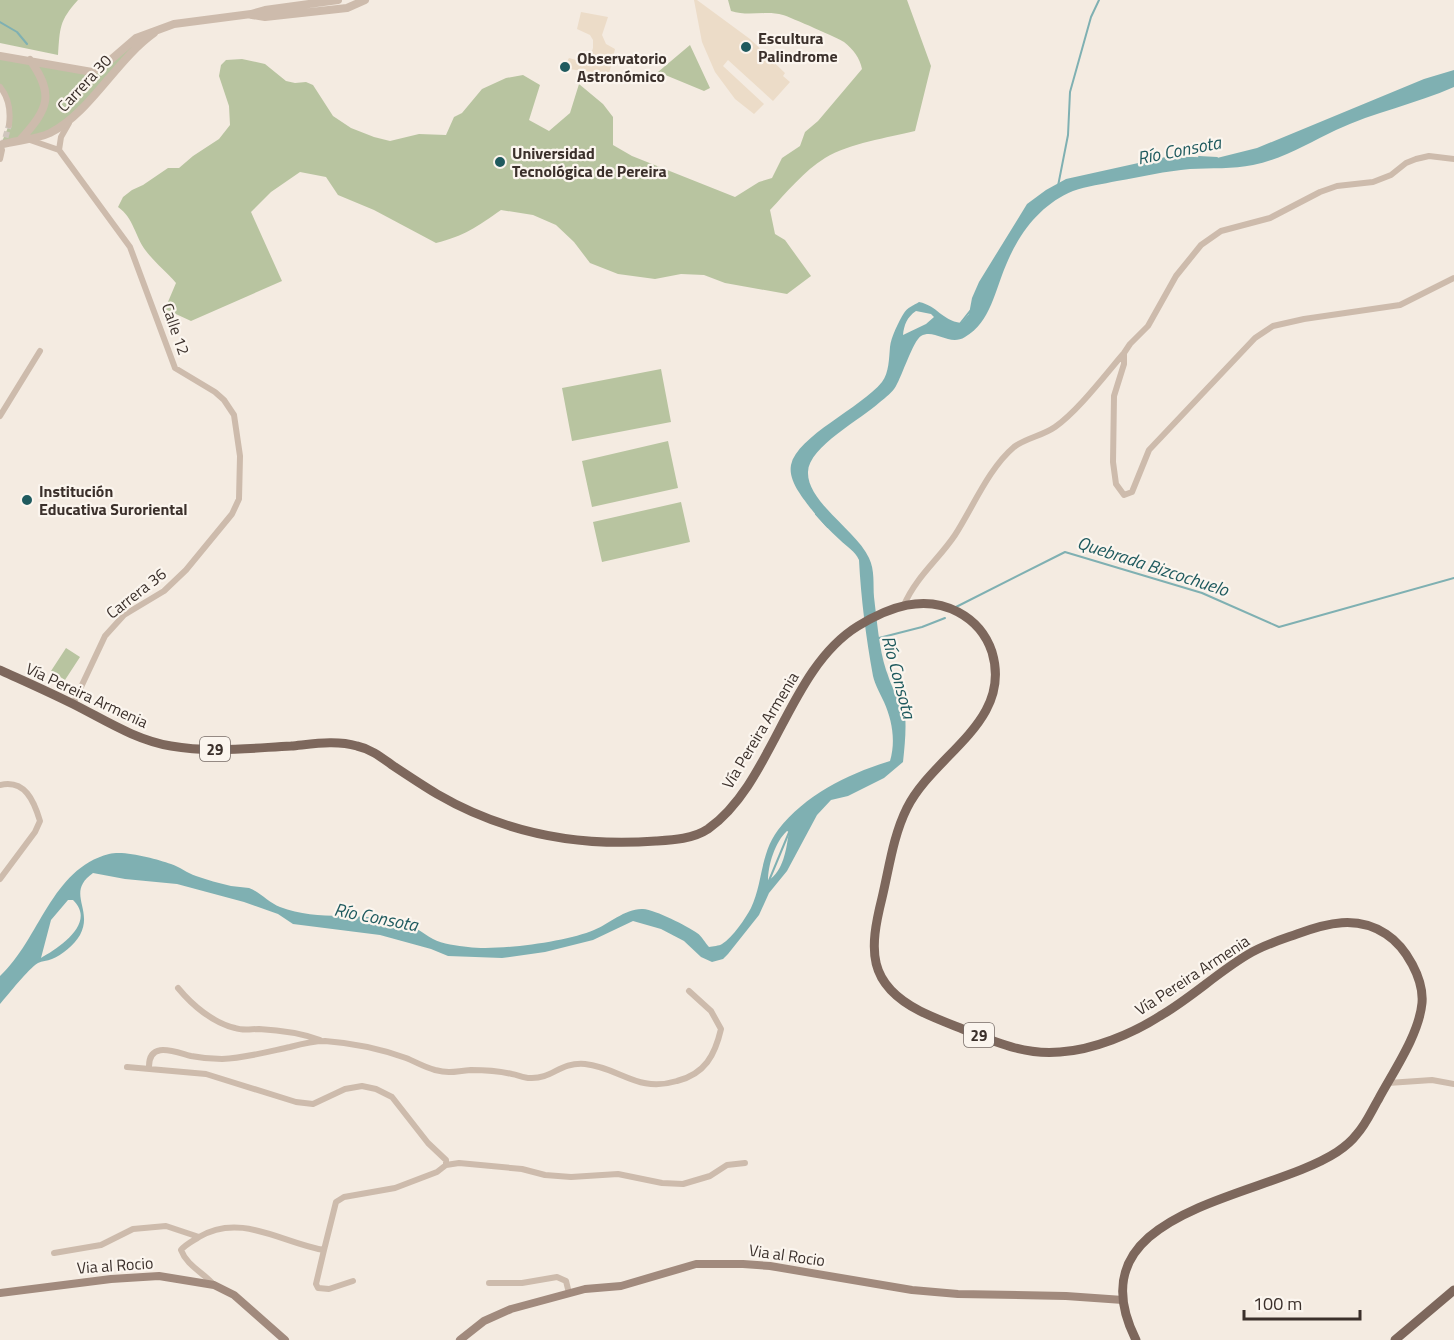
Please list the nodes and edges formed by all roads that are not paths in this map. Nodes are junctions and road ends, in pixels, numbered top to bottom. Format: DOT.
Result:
graph roads {
  1 [pos="338,0"];
  2 [pos="365,0"];
  3 [pos="346,4"];
  4 [pos="251,14"];
  5 [pos="158,30"];
  6 [pos="2,55"];
  7 [pos="30,60"];
  8 [pos="0,87"];
  9 [pos="73,117"];
  10 [pos="9,124"];
  11 [pos="21,139"];
  12 [pos="1,147"];
  13 [pos="59,150"];
  14 [pos="0,159"];
  15 [pos="1454,159"];
  16 [pos="1454,278"];
  17 [pos="40,351"];
  18 [pos="1124,353"];
  19 [pos="0,416"];
  20 [pos="232,514"];
  21 [pos="904,605"];
  22 [pos="0,670"];
  23 [pos="73,704"];
  24 [pos="0,785"];
  25 [pos="0,879"];
  26 [pos="178,988"];
  27 [pos="689,991"];
  28 [pos="323,1041"];
  29 [pos="127,1067"];
  30 [pos="149,1068"];
  31 [pos="1388,1083"];
  32 [pos="1454,1084"];
  33 [pos="746,1163"];
  34 [pos="446,1165"];
  35 [pos="199,1237"];
  36 [pos="324,1250"];
  37 [pos="54,1253"];
  38 [pos="353,1281"];
  39 [pos="489,1283"];
  40 [pos="214,1285"];
  41 [pos="1454,1290"];
  42 [pos="0,1293"];
  43 [pos="569,1293"];
  44 [pos="1123,1300"];
  45 [pos="285,1340"];
  46 [pos="460,1340"];
  47 [pos="1136,1340"];
  48 [pos="1395,1340"];
  1 -- 4 [label="street, Carrera 30"];
  2 -- 3 [label="street, Carrera 30"];
  3 -- 4 [label="street, Carrera 30"];
  4 -- 5 [label="street, Carrera 30"];
  5 -- 7 [label="street, Carrera 30"];
  5 -- 9 [label="street, Carrera 30"];
  6 -- 7 [label="street, Carrera 30"];
  7 -- 11 [label="street"];
  8 -- 10 [label="street"];
  9 -- 11 [label="street, Carrera 30"];
  9 -- 13 [label="street"];
  11 -- 12 [label="street, Carrera 30"];
  11 -- 13 [label="street"];
  12 -- 14 [label="street"];
  13 -- 20 [label="street, Calle 12"];
  15 -- 18 [label="street"];
  16 -- 18 [label="street"];
  17 -- 19 [label="street"];
  18 -- 21 [label="street"];
  20 -- 23 [label="street, Carrera 36"];
  21 -- 23 [label="main road, Vía Pereira Armenia / 29"];
  21 -- 31 [label="main road, Vía Pereira Armenia / 29"];
  22 -- 23 [label="main road, Vía Pereira Armenia / 29"];
  24 -- 25 [label="street"];
  26 -- 28 [label="street"];
  27 -- 28 [label="street"];
  28 -- 30 [label="street"];
  29 -- 30 [label="street"];
  30 -- 34 [label="street"];
  31 -- 32 [label="street"];
  31 -- 44 [label="main road, Vía Pereira Armenia / 29"];
  33 -- 34 [label="street"];
  34 -- 36 [label="street"];
  35 -- 36 [label="street"];
  35 -- 37 [label="street"];
  35 -- 40 [label="street"];
  36 -- 38 [label="street"];
  39 -- 43 [label="street"];
  40 -- 42 [label="main road, Via al Rocio"];
  40 -- 45 [label="main road, Via al Rocio"];
  41 -- 48 [label="main road"];
  43 -- 44 [label="main road, Via al Rocio"];
  43 -- 46 [label="main road, Via al Rocio"];
  44 -- 47 [label="main road, Vía Pereira Armenia / 29"];
}
